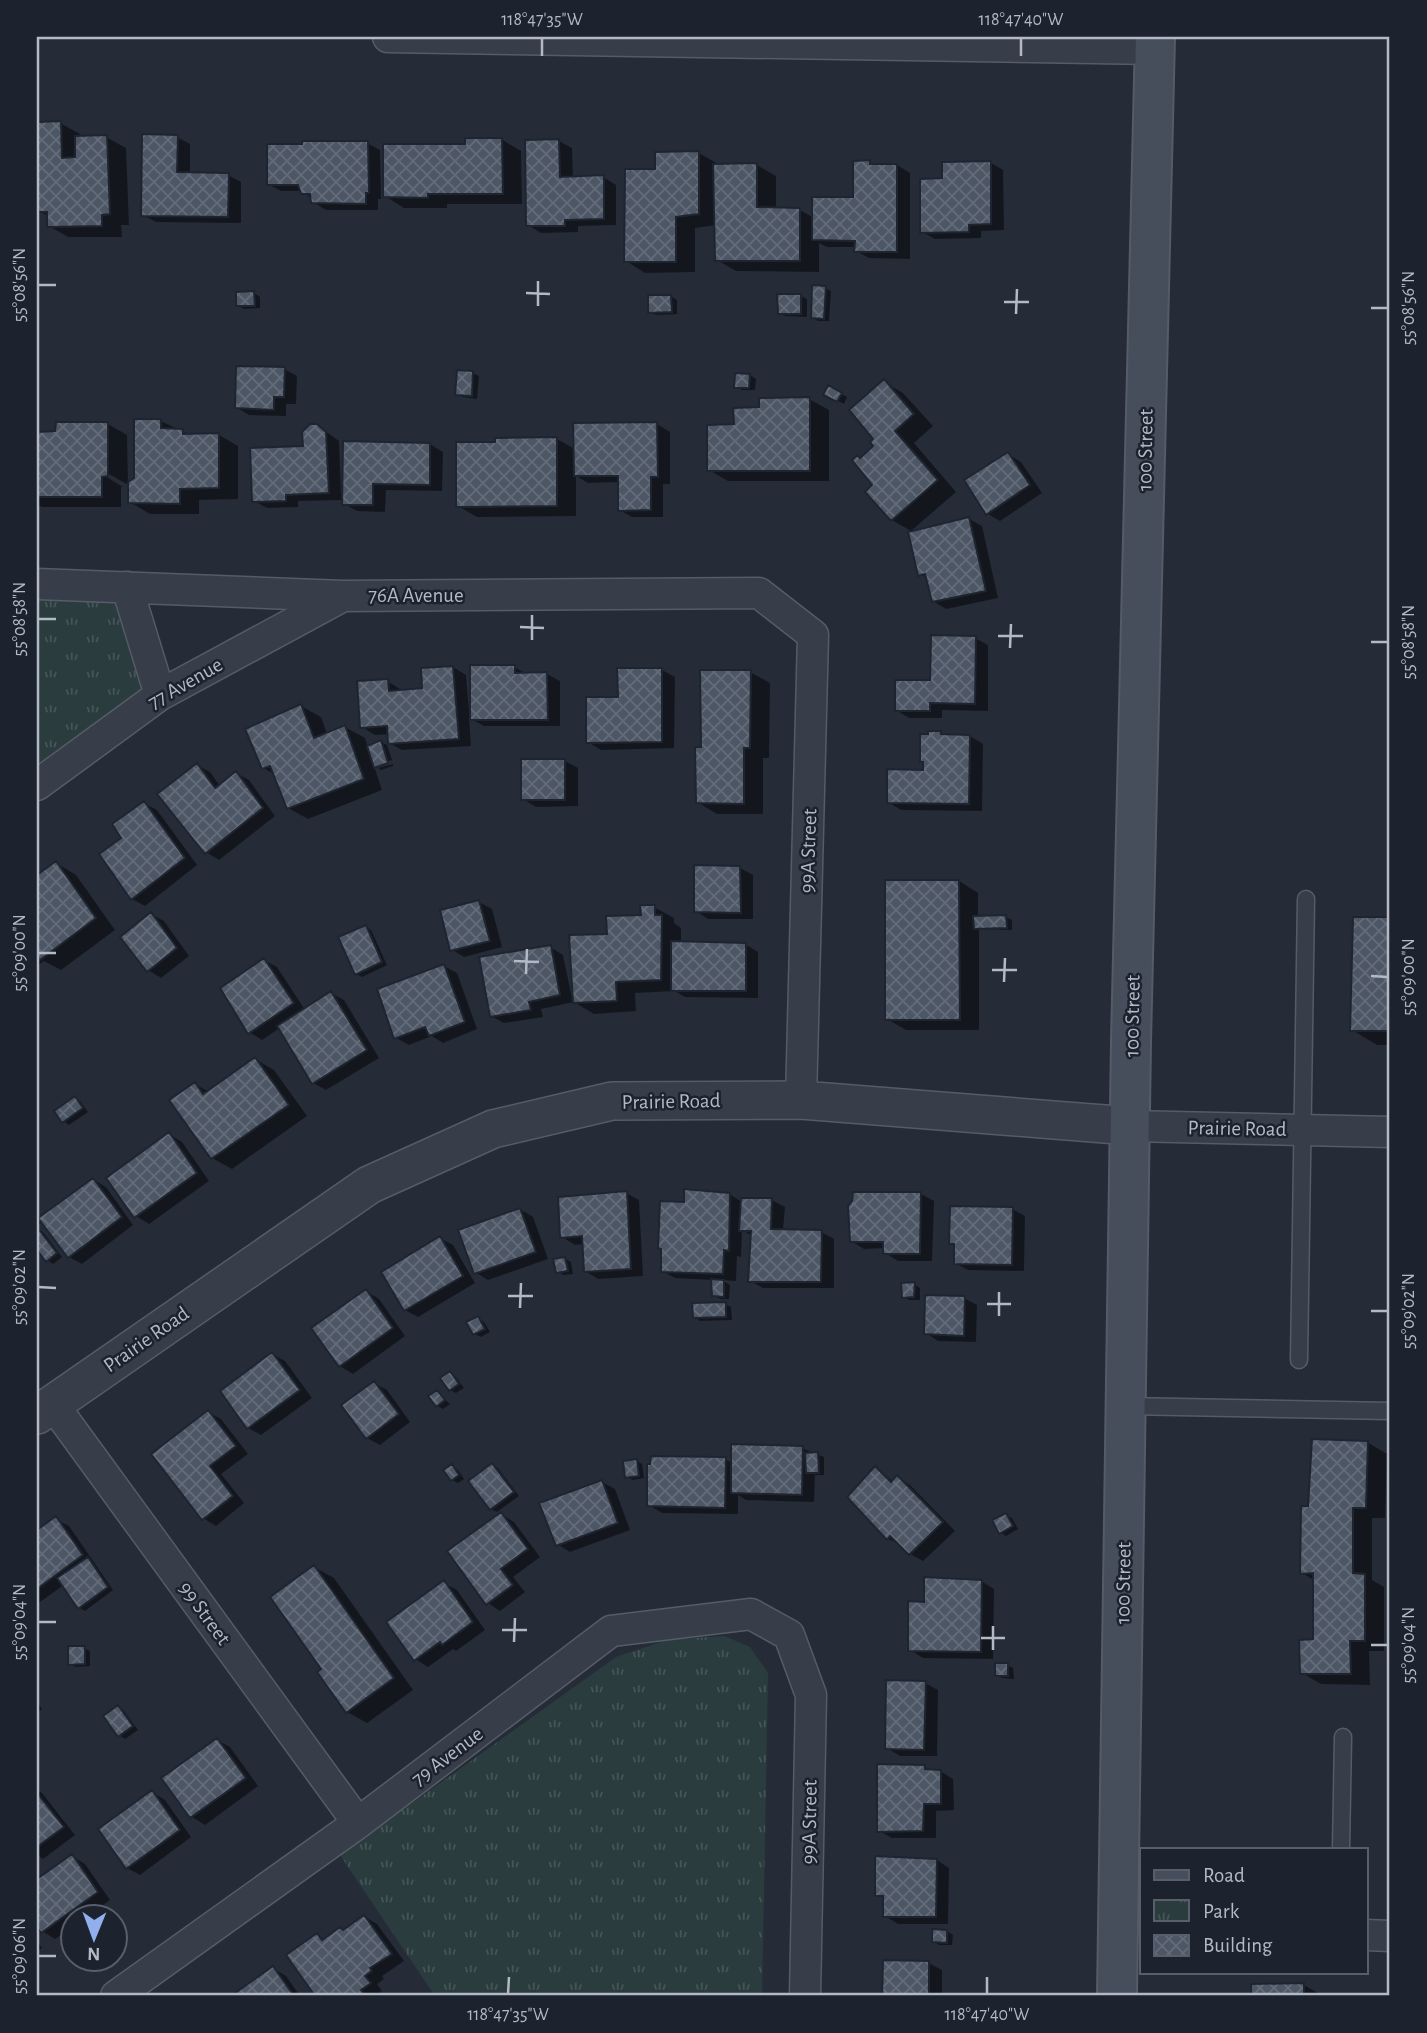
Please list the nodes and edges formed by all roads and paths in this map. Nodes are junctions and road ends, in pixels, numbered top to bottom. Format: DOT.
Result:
graph roads {
  1 [pos="388,37"];
  2 [pos="1155,43"];
  3 [pos="37,583"];
  4 [pos="127,587"];
  5 [pos="343,596"];
  6 [pos="788,615"];
  7 [pos="160,695"];
  8 [pos="37,785"];
  9 [pos="1306,899"];
  10 [pos="801,1100"];
  11 [pos="1130,1126"];
  12 [pos="1301,1130"];
  13 [pos="1390,1132"];
  14 [pos="1299,1360"];
  15 [pos="1126,1406"];
  16 [pos="45,1409"];
  17 [pos="1390,1411"];
  18 [pos="795,1651"];
  19 [pos="1343,1737"];
  20 [pos="359,1823"];
  21 [pos="1341,1848"];
  22 [pos="1130,1932"];
  23 [pos="1368,1935"];
  24 [pos="1390,1936"];
  25 [pos="116,1996"];
  26 [pos="805,1996"];
  27 [pos="1117,1996"];
  1 -- 2 [label="street"];
  2 -- 11 [label="main road, 100 Street"];
  3 -- 4 [label="street, 76A Avenue"];
  4 -- 5 [label="street, 76A Avenue"];
  4 -- 7 [label="street"];
  5 -- 6 [label="street, 76A Avenue"];
  5 -- 7 [label="street, 77 Avenue"];
  6 -- 10 [label="street, 99A Street"];
  7 -- 8 [label="street, 77 Avenue"];
  9 -- 12 [label="lane"];
  10 -- 11 [label="street, Prairie Road"];
  10 -- 16 [label="street, Prairie Road"];
  11 -- 12 [label="street, Prairie Road"];
  11 -- 15 [label="main road, 100 Street"];
  12 -- 13 [label="street, Prairie Road"];
  12 -- 14 [label="lane"];
  15 -- 17 [label="lane"];
  15 -- 22 [label="main road, 100 Street"];
  16 -- 20 [label="street, 99 Street"];
  18 -- 20 [label="street, 79 Avenue"];
  18 -- 26 [label="street, 99A Street"];
  19 -- 21 [label="lane"];
  20 -- 25 [label="street, 79 Avenue"];
  22 -- 27 [label="main road, 100 Street"];
  23 -- 24 [label="street"];
}
